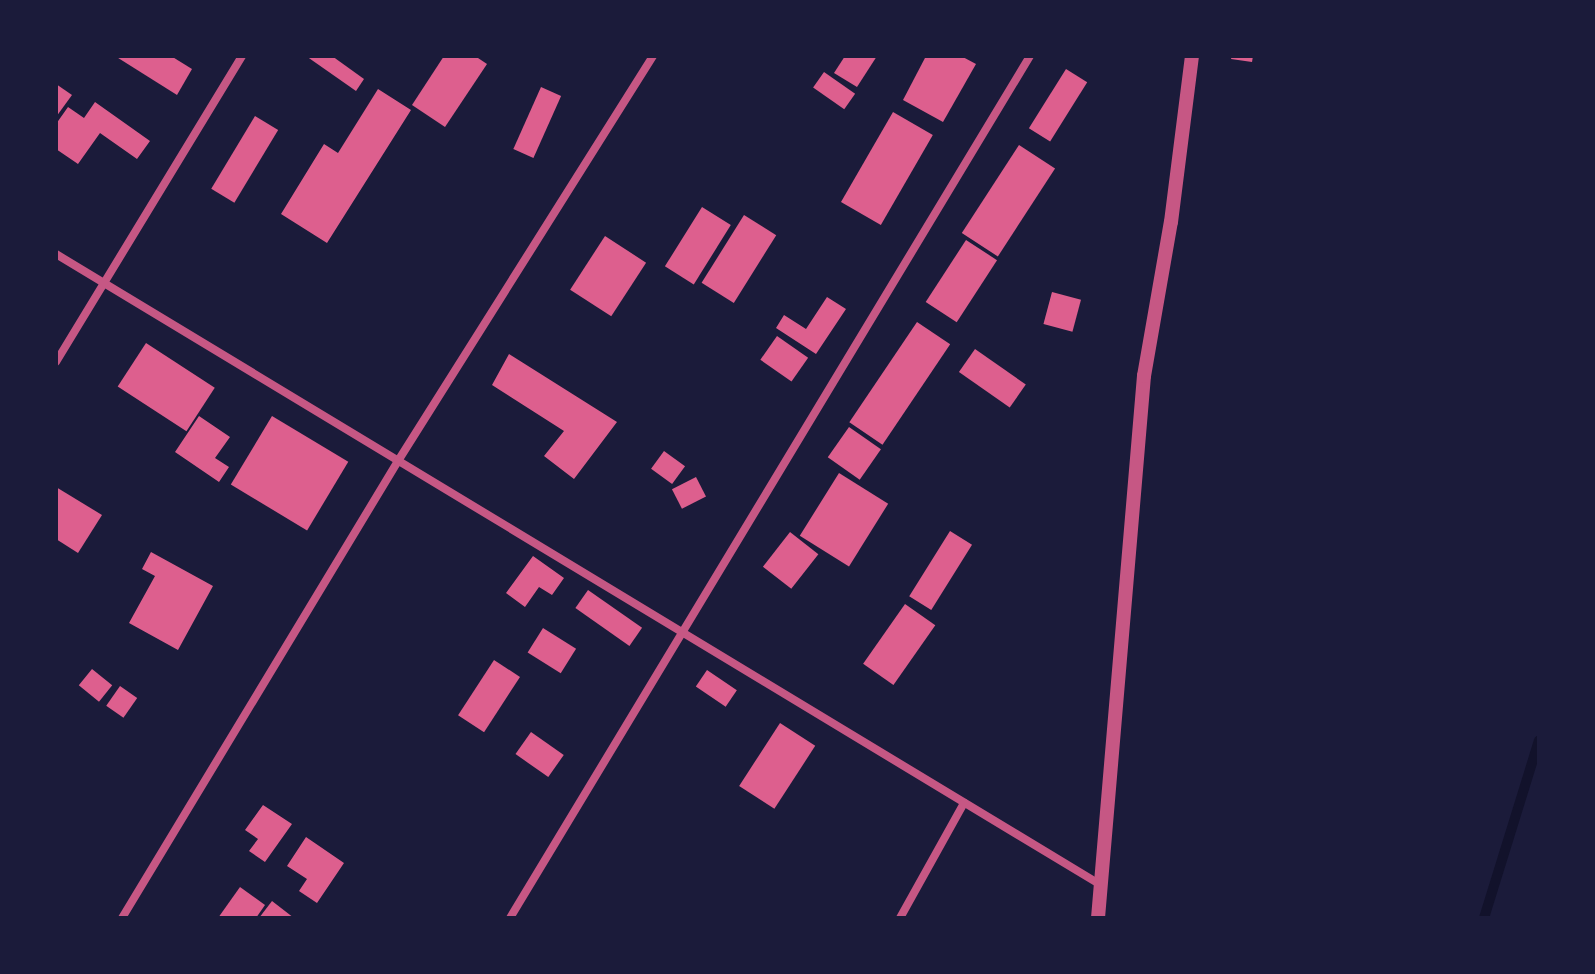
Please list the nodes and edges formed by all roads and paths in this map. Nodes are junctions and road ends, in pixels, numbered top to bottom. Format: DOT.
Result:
graph roads {
  1 [pos="242,56"];
  2 [pos="653,56"];
  3 [pos="1030,56"];
  4 [pos="1192,56"];
  5 [pos="56,254"];
  6 [pos="104,283"];
  7 [pos="56,362"];
  8 [pos="398,461"];
  9 [pos="682,632"];
  10 [pos="964,803"];
  11 [pos="1099,884"];
  12 [pos="122,918"];
  13 [pos="510,918"];
  14 [pos="900,918"];
  15 [pos="1098,918"];
  1 -- 6 [label="street"];
  2 -- 8 [label="street"];
  3 -- 9 [label="street"];
  4 -- 11 [label="street"];
  5 -- 6 [label="street"];
  6 -- 7 [label="street"];
  6 -- 8 [label="street"];
  8 -- 9 [label="street"];
  8 -- 12 [label="street"];
  9 -- 10 [label="street"];
  9 -- 13 [label="street"];
  10 -- 11 [label="street"];
  10 -- 14 [label="street"];
  11 -- 15 [label="street"];
}
